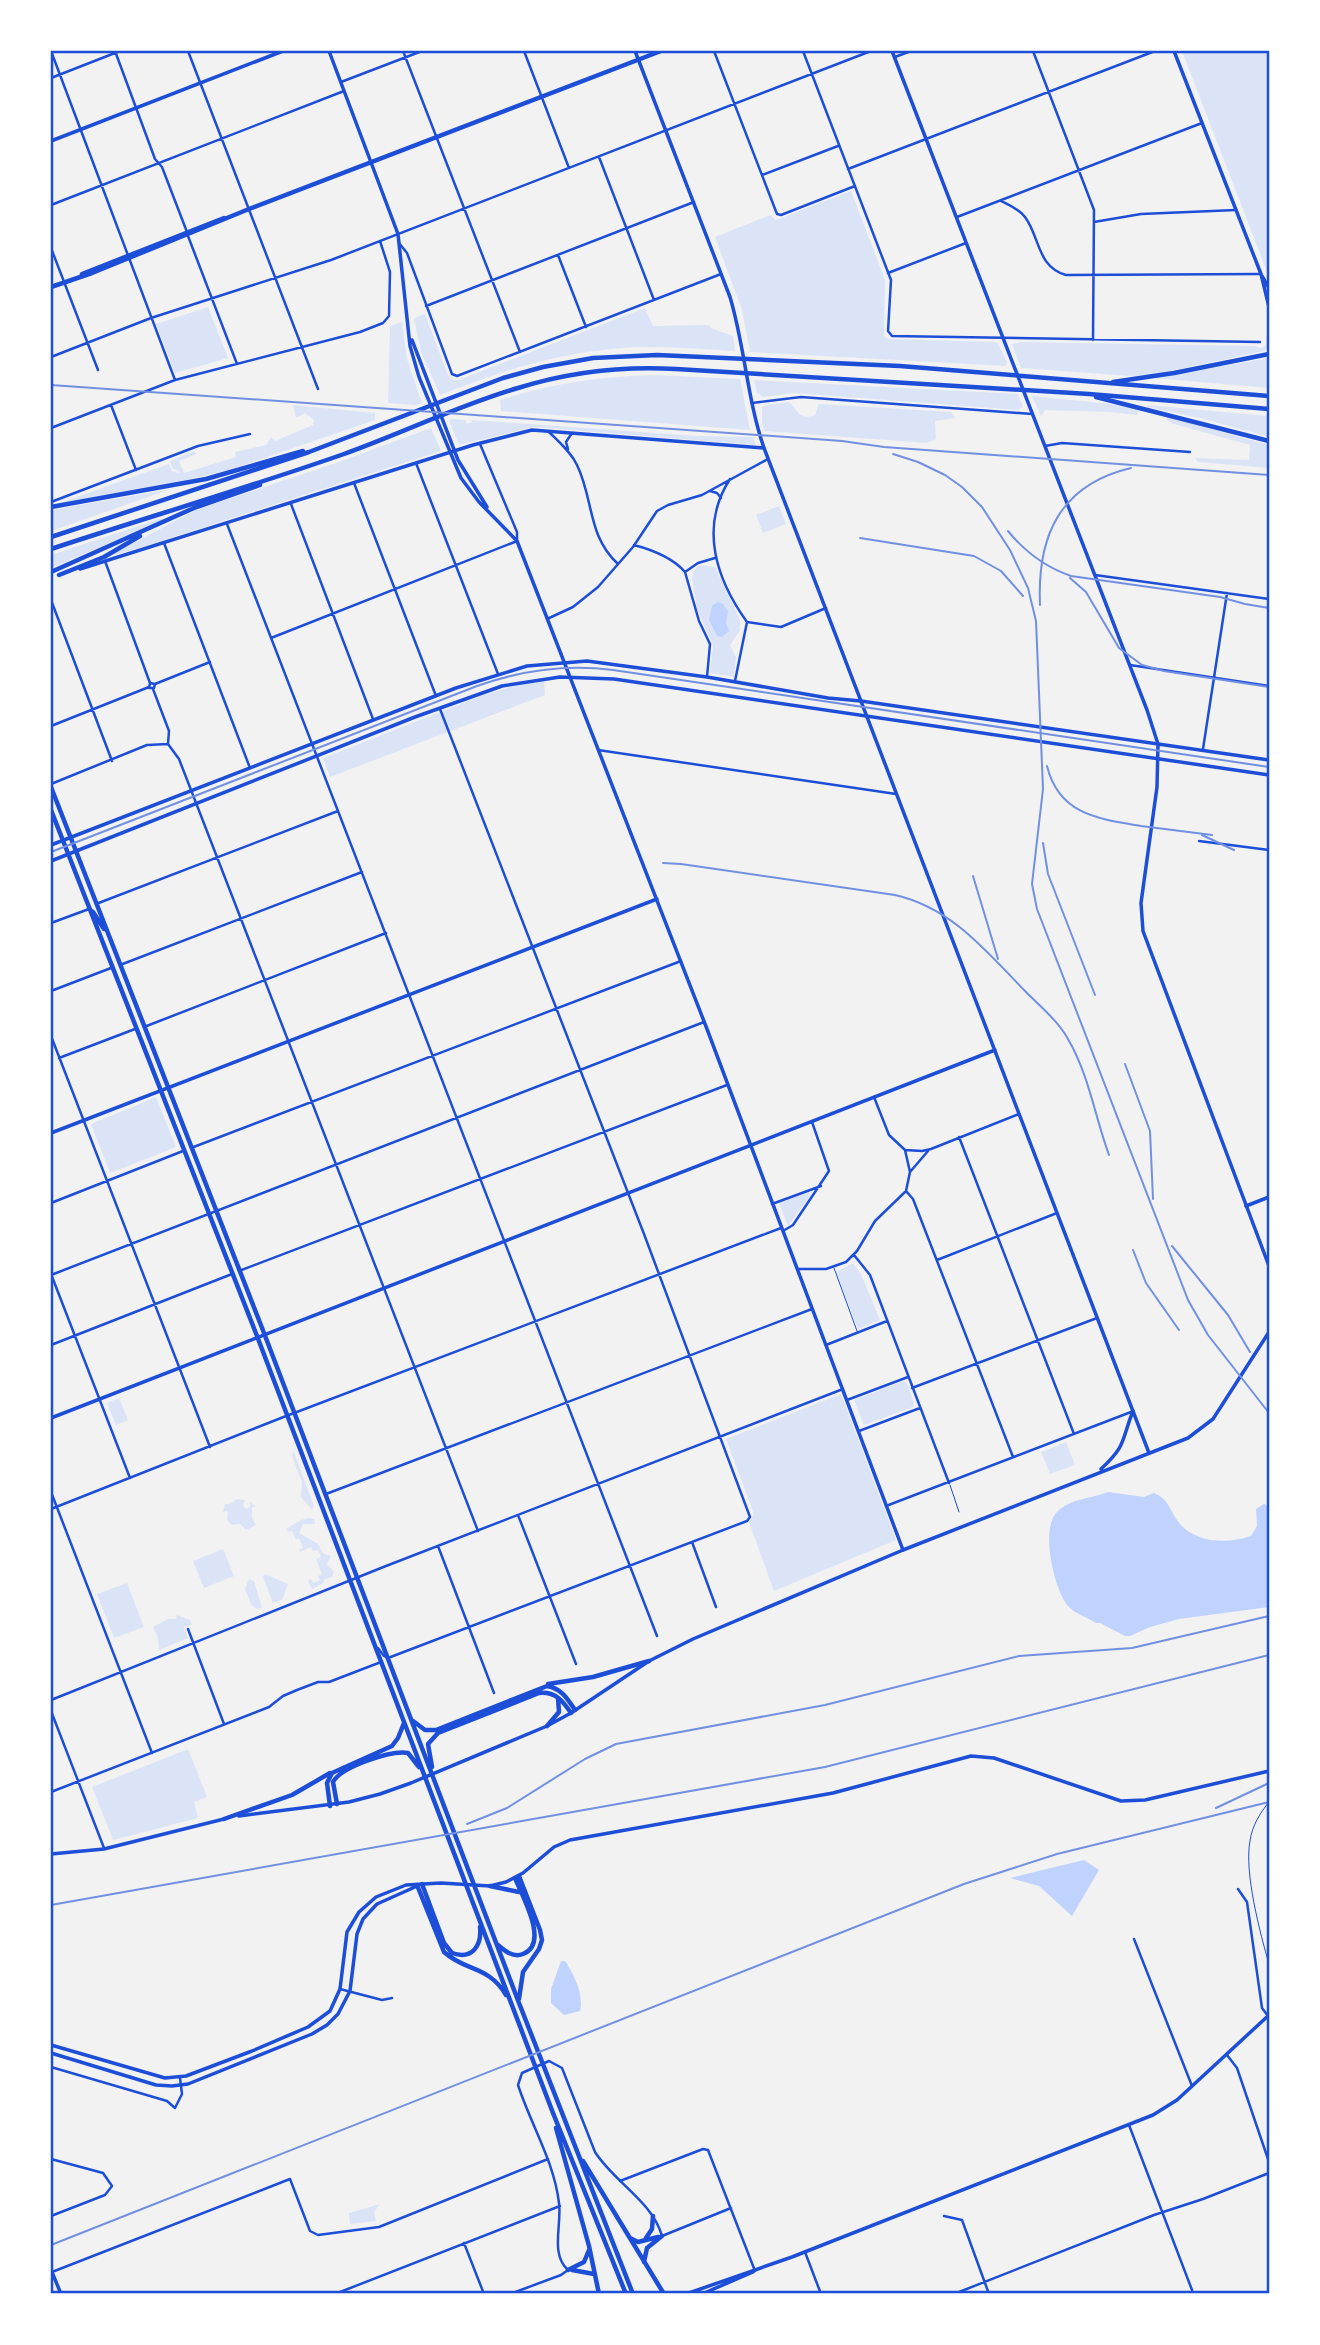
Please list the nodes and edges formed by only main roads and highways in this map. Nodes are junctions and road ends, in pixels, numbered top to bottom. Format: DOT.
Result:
graph roads {
  1 [pos="661,51"];
  2 [pos="51,286"];
  3 [pos="1268,353"];
  4 [pos="1108,383"];
  5 [pos="1089,394"];
  6 [pos="1269,396"];
  7 [pos="1269,409"];
  8 [pos="341,440"];
  9 [pos="1269,441"];
  10 [pos="329,459"];
  11 [pos="51,504"];
  12 [pos="175,516"];
  13 [pos="51,537"];
  14 [pos="51,550"];
  15 [pos="51,572"];
  16 [pos="59,575"];
  17 [pos="51,786"];
  18 [pos="51,810"];
  19 [pos="89,909"];
  20 [pos="108,935"];
  21 [pos="649,1661"];
  22 [pos="541,1686"];
  23 [pos="558,1697"];
  24 [pos="411,1719"];
  25 [pos="404,1722"];
  26 [pos="547,1727"];
  27 [pos="429,1762"];
  28 [pos="420,1766"];
  29 [pos="337,1769"];
  30 [pos="337,1804"];
  31 [pos="330,1806"];
  32 [pos="224,1819"];
  33 [pos="490,1886"];
  34 [pos="521,1893"];
  35 [pos="480,1919"];
  36 [pos="496,1943"];
  37 [pos="519,2003"];
  38 [pos="513,2007"];
  39 [pos="553,2113"];
  40 [pos="572,2139"];
  41 [pos="653,2216"];
  42 [pos="628,2237"];
  43 [pos="643,2240"];
  44 [pos="589,2246"];
  45 [pos="645,2266"];
  46 [pos="595,2274"];
  47 [pos="599,2294"];
  48 [pos="626,2294"];
  49 [pos="633,2294"];
  50 [pos="664,2294"];
  1 -- 2 [label="main road"];
  3 -- 4 [label="main road"];
  4 -- 6 [label="main road"];
  4 -- 8 [label="main road"];
  5 -- 7 [label="main road"];
  5 -- 9 [label="main road"];
  5 -- 10 [label="main road"];
  8 -- 11 [label="main road"];
  8 -- 13 [label="main road"];
  10 -- 12 [label="main road"];
  10 -- 14 [label="main road"];
  12 -- 15 [label="main road"];
  12 -- 16 [label="main road"];
  17 -- 20 [label="main road"];
  18 -- 19 [label="main road"];
  19 -- 20 [label="main road"];
  19 -- 25 [label="main road"];
  20 -- 24 [label="main road"];
  21 -- 22 [label="main road"];
  22 -- 23 [label="main road"];
  22 -- 24 [label="main road"];
  23 -- 26 [label="main road"];
  23 -- 27 [label="main road"];
  24 -- 27 [label="main road"];
  25 -- 28 [label="main road"];
  25 -- 29 [label="main road"];
  27 -- 36 [label="main road"];
  28 -- 30 [label="main road"];
  28 -- 35 [label="main road"];
  29 -- 31 [label="main road"];
  29 -- 32 [label="main road"];
  33 -- 34 [label="main road"];
  34 -- 36 [label="main road"];
  34 -- 37 [label="main road"];
  35 -- 38 [label="main road"];
  35 -- 38 [label="main road"];
  36 -- 37 [label="main road"];
  37 -- 40 [label="main road"];
  38 -- 39 [label="main road"];
  39 -- 44 [label="main road"];
  39 -- 48 [label="main road"];
  40 -- 42 [label="main road"];
  40 -- 49 [label="main road"];
  41 -- 43 [label="main road"];
  42 -- 43 [label="main road"];
  42 -- 45 [label="main road"];
  43 -- 45 [label="main road"];
  44 -- 46 [label="main road"];
  44 -- 46 [label="main road"];
  45 -- 50 [label="main road"];
  46 -- 47 [label="main road"];
}
